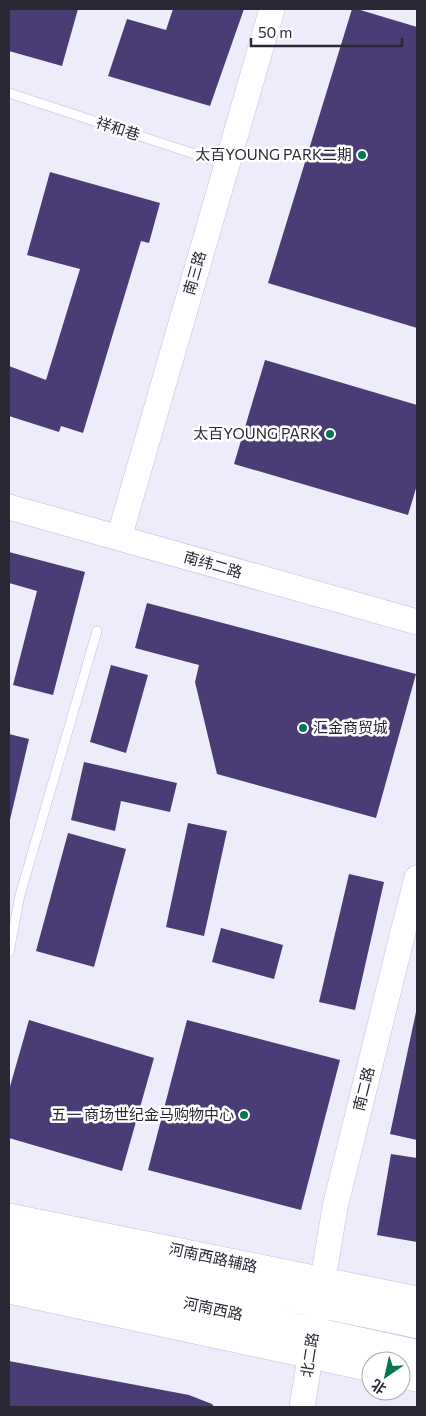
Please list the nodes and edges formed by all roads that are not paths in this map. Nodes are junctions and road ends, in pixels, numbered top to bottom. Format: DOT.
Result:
graph roads {
  1 [pos="272,9"];
  2 [pos="9,93"];
  3 [pos="227,165"];
  4 [pos="9,507"];
  5 [pos="119,538"];
  6 [pos="417,622"];
  7 [pos="97,631"];
  8 [pos="417,878"];
  9 [pos="9,952"];
  10 [pos="9,1216"];
  11 [pos="9,1238"];
  12 [pos="9,1264"];
  13 [pos="9,1291"];
  14 [pos="321,1291"];
  15 [pos="417,1300"];
  16 [pos="417,1324"];
  17 [pos="312,1344"];
  18 [pos="417,1354"];
  19 [pos="361,1365"];
  20 [pos="302,1407"];
  1 -- 3 [label="street, 南三路"];
  2 -- 3 [label="lane, 祥和巷"];
  3 -- 5 [label="street, 南三路"];
  4 -- 5 [label="street, 南纬二路"];
  5 -- 6 [label="street, 南纬二路"];
  7 -- 9 [label="lane"];
  8 -- 14 [label="street, 南二路"];
  10 -- 14 [label="street, 河南西路辅路"];
  11 -- 14 [label="main road, 河南西路"];
  12 -- 17 [label="main road, 河南西路"];
  13 -- 17 [label="street"];
  14 -- 15 [label="street, 河南西路辅路"];
  14 -- 16 [label="main road, 河南西路"];
  14 -- 17 [label="street, 北二路"];
  17 -- 18 [label="main road, 河南西路"];
  17 -- 19 [label="street"];
  17 -- 20 [label="street, 北二路"];
}
